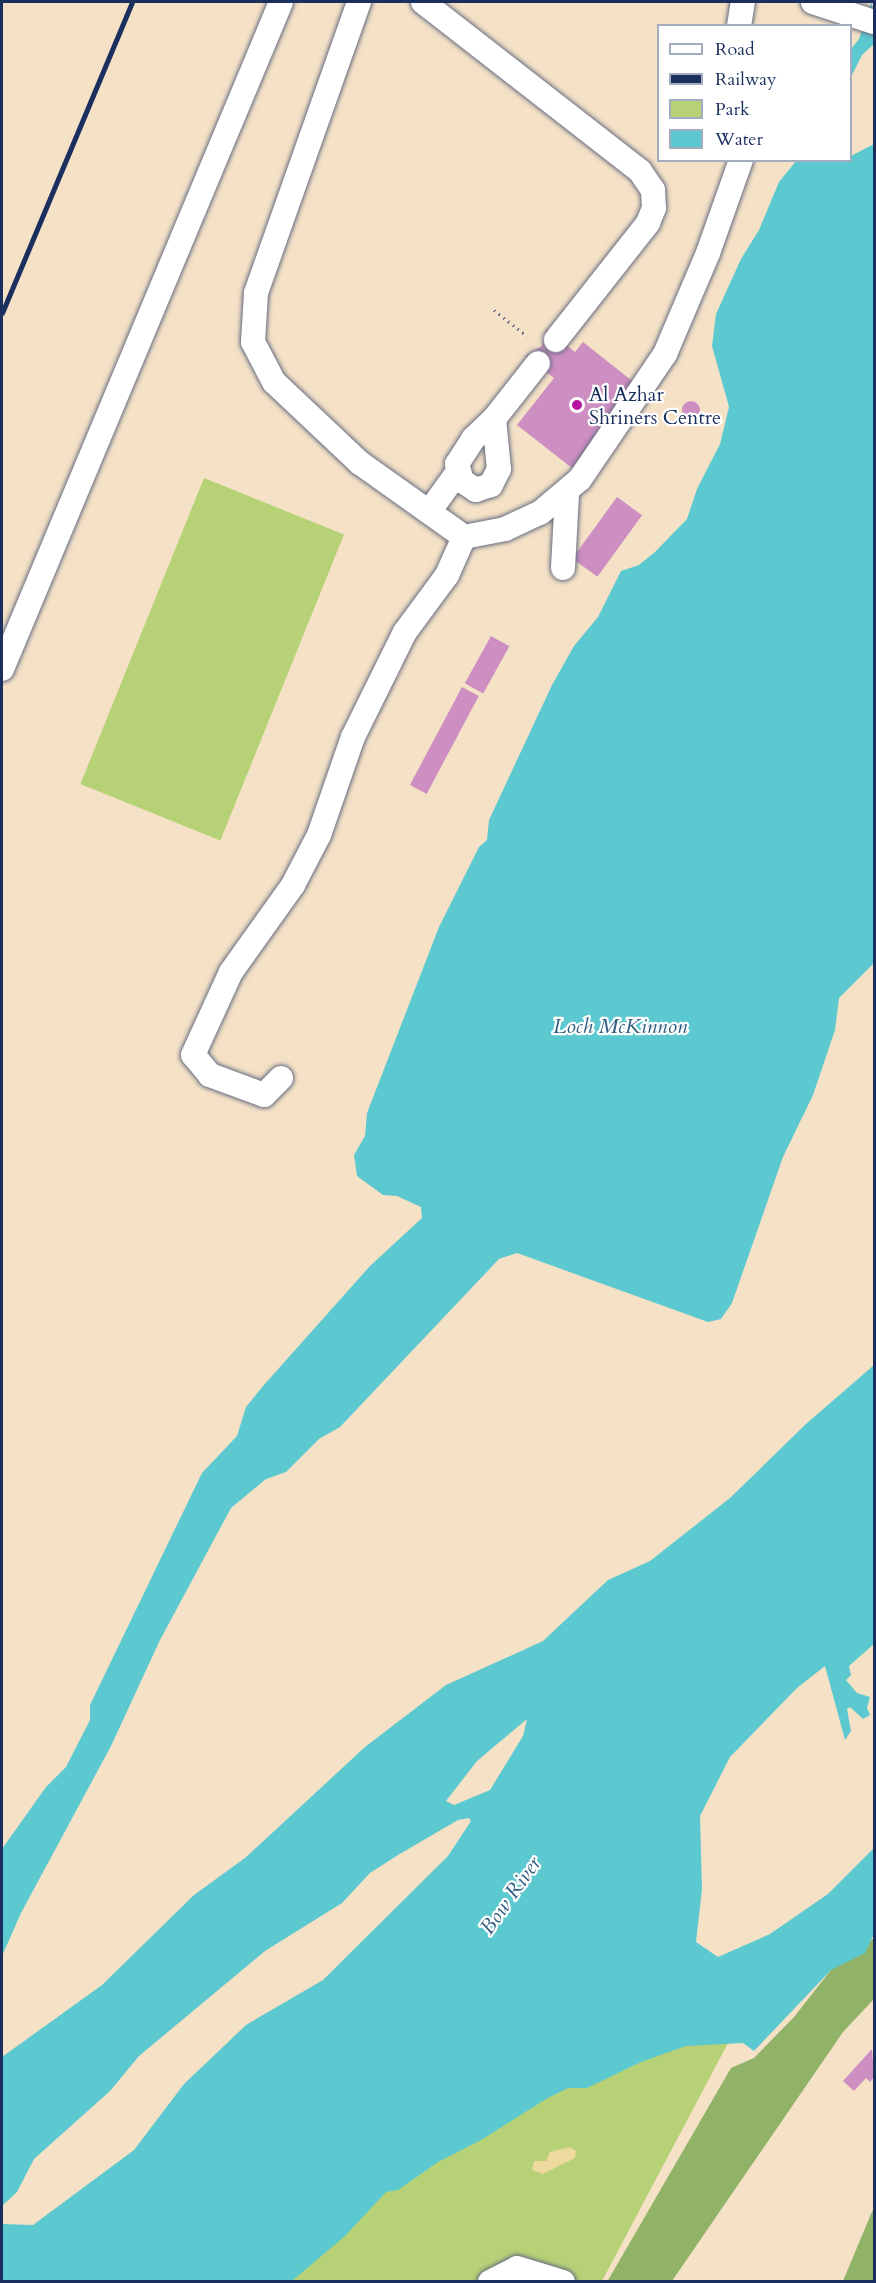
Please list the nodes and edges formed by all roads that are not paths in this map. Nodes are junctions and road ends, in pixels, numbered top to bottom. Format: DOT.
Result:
graph roads {
  1 [pos="281,2"];
  2 [pos="359,2"];
  3 [pos="423,2"];
  4 [pos="743,2"];
  5 [pos="813,2"];
  6 [pos="874,22"];
  7 [pos="739,24"];
  8 [pos="740,162"];
  9 [pos="556,340"];
  10 [pos="538,363"];
  11 [pos="494,419"];
  12 [pos="457,472"];
  13 [pos="567,493"];
  14 [pos="429,512"];
  15 [pos="464,537"];
  16 [pos="563,568"];
  17 [pos="2,669"];
  18 [pos="281,1078"];
  19 [pos="490,2282"];
  20 [pos="563,2282"];
  1 -- 17 [label="street"];
  2 -- 14 [label="street"];
  3 -- 9 [label="street"];
  4 -- 7 [label="street"];
  5 -- 6 [label="street"];
  8 -- 13 [label="street"];
  10 -- 11 [label="street"];
  11 -- 12 [label="street"];
  11 -- 12 [label="street"];
  12 -- 14 [label="street"];
  13 -- 15 [label="street"];
  13 -- 16 [label="street"];
  14 -- 15 [label="street"];
  15 -- 18 [label="street"];
  19 -- 20 [label="street"];
}
